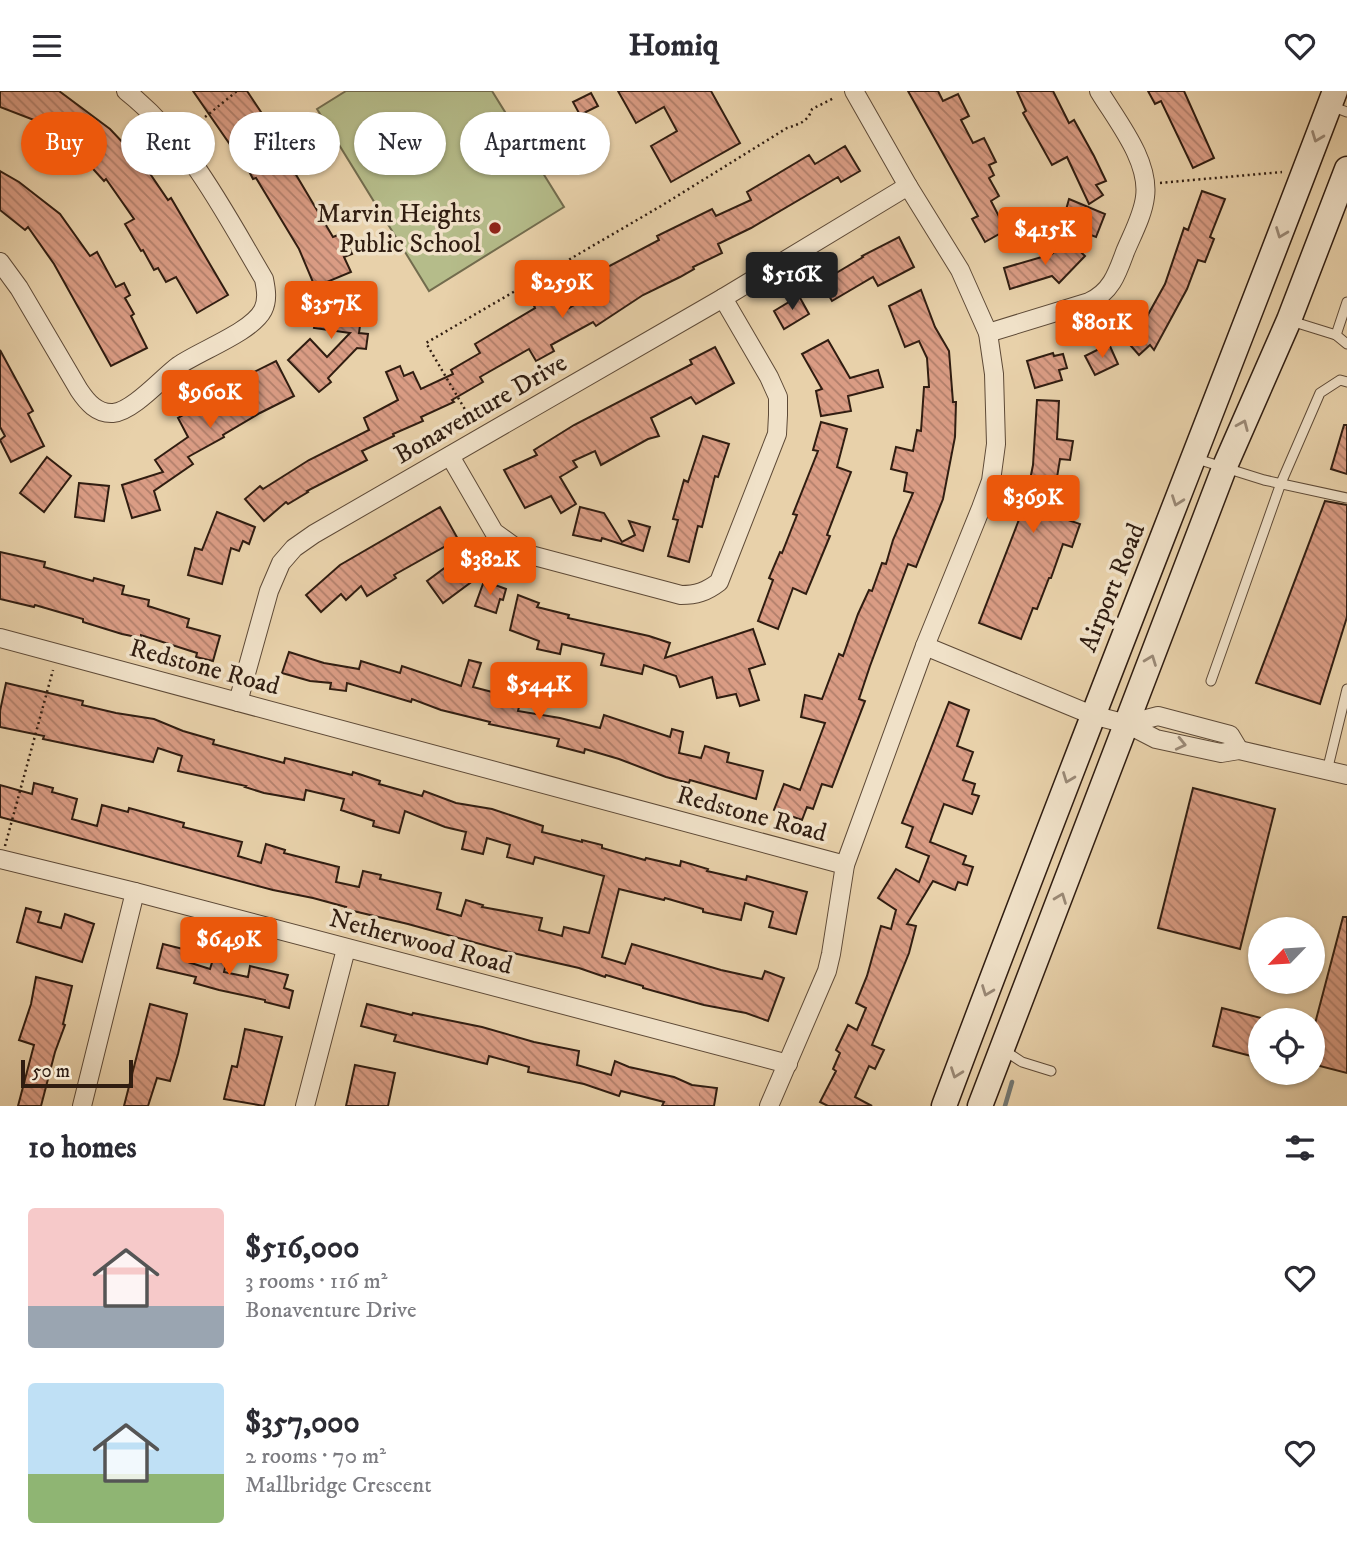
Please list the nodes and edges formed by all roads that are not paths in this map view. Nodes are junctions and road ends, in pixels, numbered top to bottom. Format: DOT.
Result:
graph roads {
  1 [pos="126,91"];
  2 [pos="854,91"];
  3 [pos="1099,91"];
  4 [pos="1337,102"];
  5 [pos="1345,179"];
  6 [pos="908,186"];
  7 [pos="0,263"];
  8 [pos="723,297"];
  9 [pos="1347,302"];
  10 [pos="1253,309"];
  11 [pos="1289,320"];
  12 [pos="988,333"];
  13 [pos="1336,335"];
  14 [pos="1347,344"];
  15 [pos="1347,382"];
  16 [pos="450,456"];
  17 [pos="1193,457"];
  18 [pos="1225,466"];
  19 [pos="1281,482"];
  20 [pos="1347,498"];
  21 [pos="0,638"];
  22 [pos="925,646"];
  23 [pos="1211,681"];
  24 [pos="1347,689"];
  25 [pos="238,702"];
  26 [pos="1092,715"];
  27 [pos="1126,724"];
  28 [pos="1327,771"];
  29 [pos="1347,775"];
  30 [pos="1,859"];
  31 [pos="845,865"];
  32 [pos="135,892"];
  33 [pos="346,949"];
  34 [pos="969,1039"];
  35 [pos="1002,1049"];
  36 [pos="788,1064"];
  37 [pos="1051,1071"];
  38 [pos="82,1106"];
  39 [pos="304,1106"];
  40 [pos="769,1106"];
  41 [pos="944,1106"];
  42 [pos="980,1106"];
  1 -- 7 [label="street"];
  2 -- 6 [label="street, Redstone Road"];
  3 -- 12 [label="street"];
  4 -- 10 [label="main road, Airport Road, one-way"];
  5 -- 11 [label="main road"];
  6 -- 8 [label="street, Bonaventure Drive"];
  6 -- 12 [label="street, Redstone Road"];
  8 -- 16 [label="street, Bonaventure Drive"];
  8 -- 16 [label="street"];
  9 -- 13 [label="lane"];
  10 -- 11 [label="main road"];
  10 -- 17 [label="main road, Airport Road"];
  11 -- 13 [label="lane"];
  18 -- 11 [label="main road, one-way"];
  12 -- 22 [label="street, Redstone Road"];
  13 -- 14 [label="lane"];
  15 -- 19 [label="lane"];
  16 -- 25 [label="street, Bonaventure Drive"];
  17 -- 18 [label="lane"];
  17 -- 26 [label="main road, Airport Road, one-way"];
  18 -- 19 [label="lane"];
  27 -- 18 [label="main road, one-way"];
  19 -- 20 [label="lane"];
  19 -- 23 [label="lane"];
  21 -- 25 [label="street, Redstone Road"];
  22 -- 26 [label="street"];
  22 -- 31 [label="street, Redstone Road"];
  24 -- 28 [label="lane"];
  25 -- 31 [label="street, Redstone Road"];
  26 -- 27 [label="street"];
  26 -- 34 [label="main road, Airport Road, one-way"];
  27 -- 28 [label="street"];
  35 -- 27 [label="main road, one-way"];
  28 -- 29 [label="street"];
  30 -- 32 [label="street, Netherwood Road"];
  31 -- 36 [label="street"];
  32 -- 33 [label="street, Netherwood Road"];
  32 -- 38 [label="street"];
  33 -- 36 [label="street, Netherwood Road"];
  33 -- 39 [label="street"];
  34 -- 35 [label="main road"];
  34 -- 41 [label="main road, Airport Road, one-way"];
  35 -- 37 [label="lane"];
  35 -- 42 [label="main road"];
  36 -- 40 [label="street"];
}
